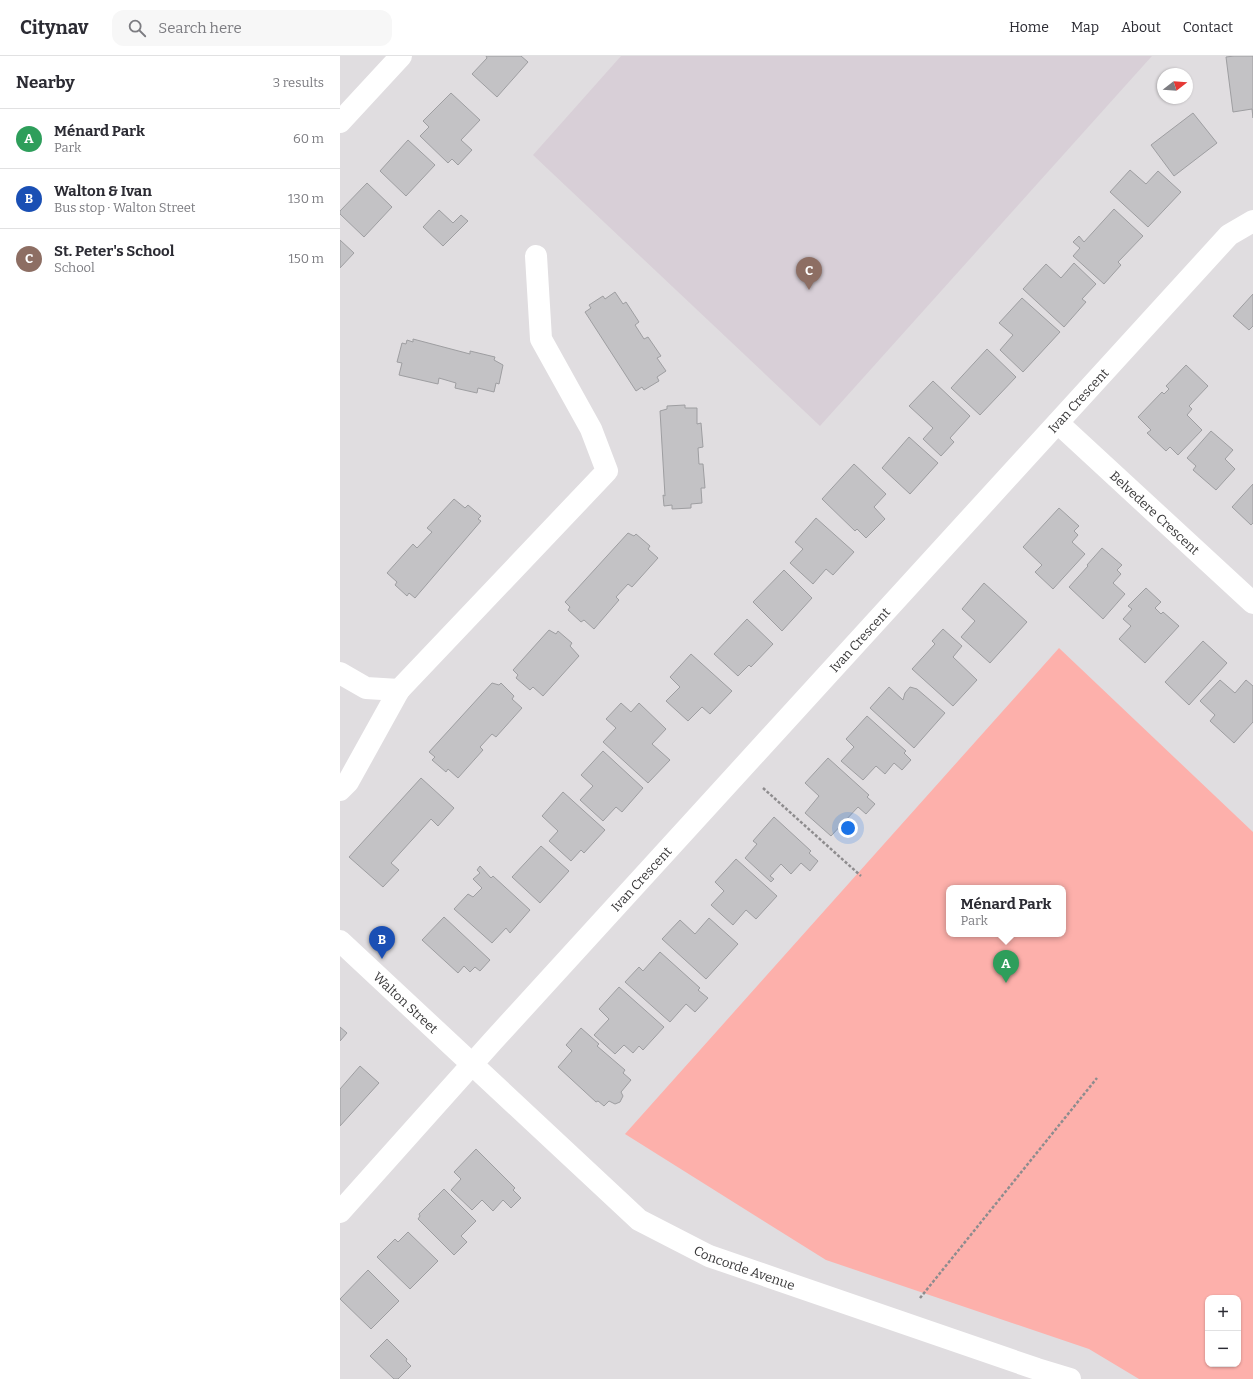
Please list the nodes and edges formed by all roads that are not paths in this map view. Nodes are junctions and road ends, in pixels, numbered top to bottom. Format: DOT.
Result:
graph roads {
  1 [pos="401,56"];
  2 [pos="340,122"];
  3 [pos="1253,221"];
  4 [pos="536,256"];
  5 [pos="1058,423"];
  6 [pos="1253,603"];
  7 [pos="340,673"];
  8 [pos="399,690"];
  9 [pos="340,790"];
  10 [pos="340,941"];
  11 [pos="472,1064"];
  12 [pos="340,1212"];
  13 [pos="1070,1379"];
  1 -- 2 [label="street"];
  3 -- 5 [label="street, Ivan Crescent"];
  4 -- 8 [label="street"];
  5 -- 6 [label="street, Belvedere Crescent"];
  5 -- 11 [label="street, Ivan Crescent"];
  7 -- 8 [label="street"];
  8 -- 9 [label="street"];
  10 -- 11 [label="street, Walton Street"];
  11 -- 12 [label="street, Ivan Crescent"];
  11 -- 13 [label="street, Concorde Avenue"];
}
